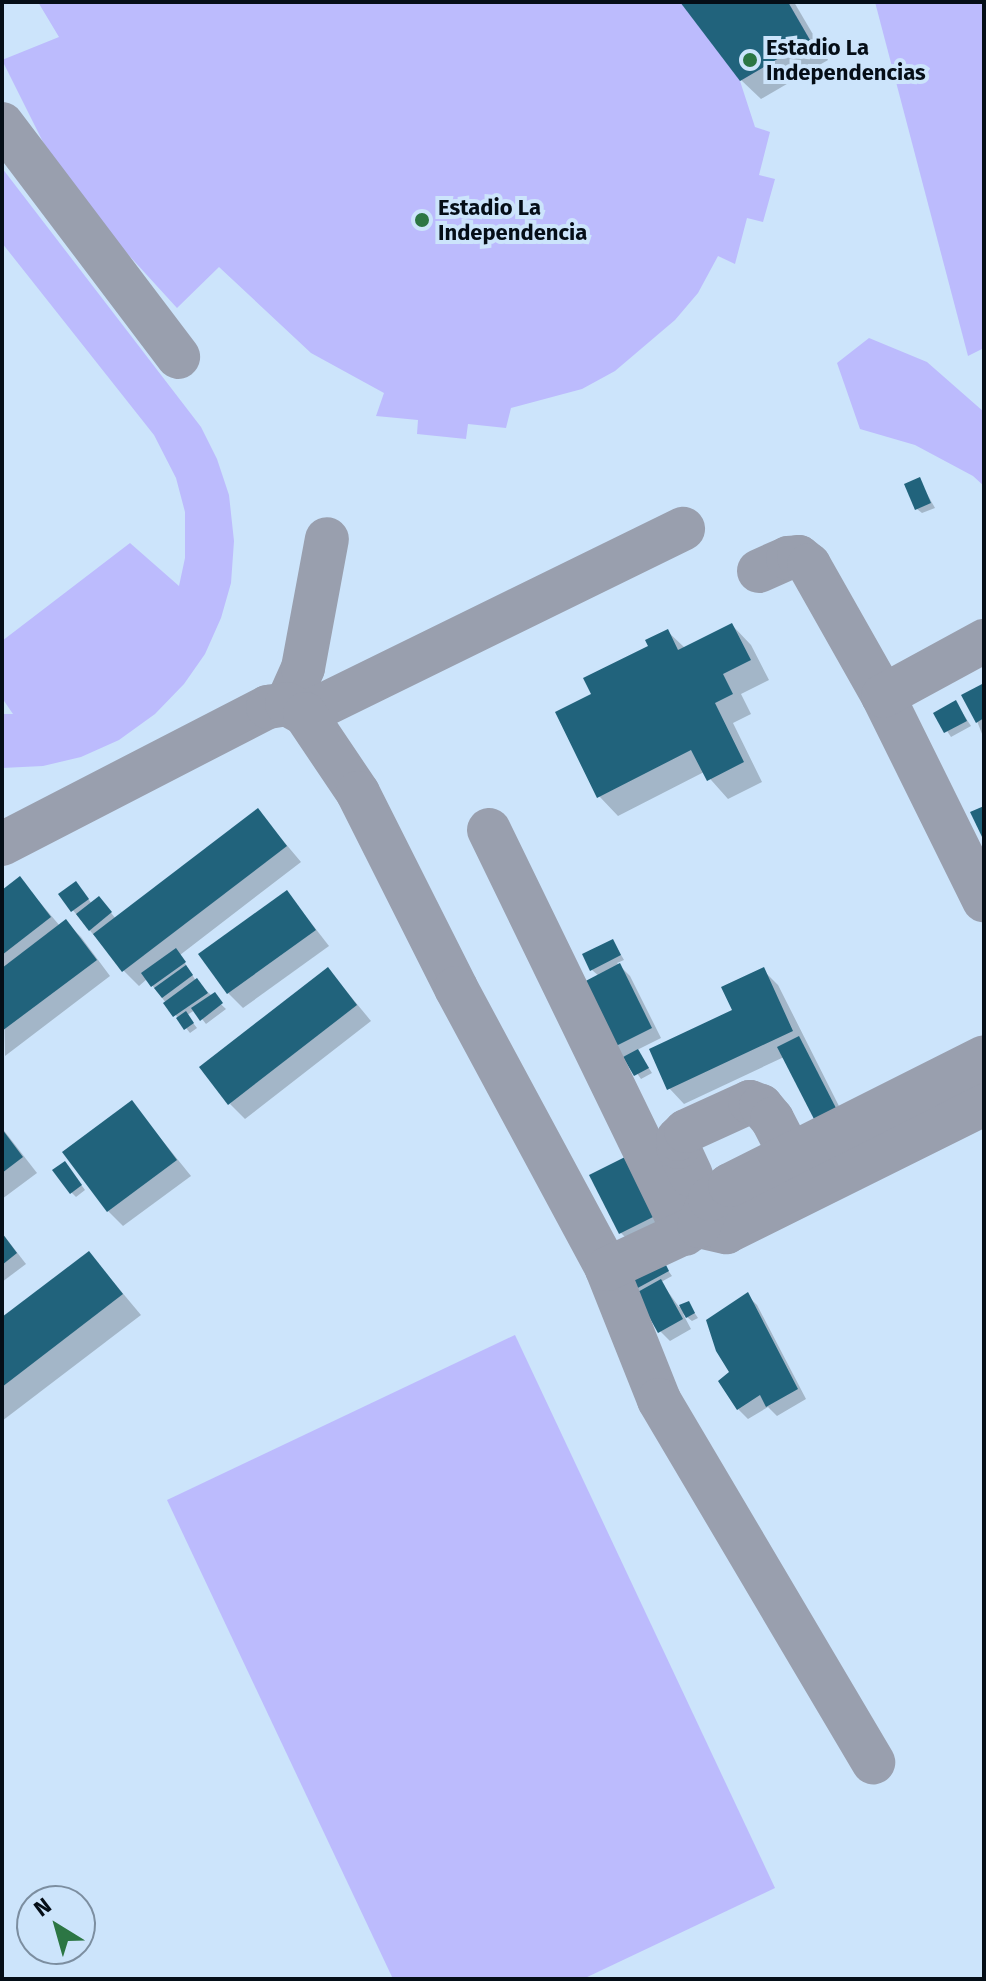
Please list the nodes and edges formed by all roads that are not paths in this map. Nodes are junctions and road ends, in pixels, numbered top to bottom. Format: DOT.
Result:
graph roads {
  1 [pos="2,124"];
  2 [pos="178,357"];
  3 [pos="683,529"];
  4 [pos="327,539"];
  5 [pos="759,571"];
  6 [pos="984,641"];
  7 [pos="883,696"];
  8 [pos="296,709"];
  9 [pos="489,830"];
  10 [pos="2,844"];
  11 [pos="984,900"];
  12 [pos="984,1057"];
  13 [pos="984,1104"];
  14 [pos="839,1154"];
  15 [pos="791,1156"];
  16 [pos="691,1175"];
  17 [pos="692,1230"];
  18 [pos="607,1269"];
  19 [pos="873,1762"];
  1 -- 2 [label="lane"];
  3 -- 8 [label="lane"];
  4 -- 8 [label="lane"];
  5 -- 7 [label="lane"];
  6 -- 7 [label="lane"];
  7 -- 11 [label="lane"];
  8 -- 10 [label="lane"];
  8 -- 18 [label="lane"];
  9 -- 17 [label="lane"];
  12 -- 14 [label="lane"];
  13 -- 14 [label="lane"];
  14 -- 15 [label="lane"];
  14 -- 17 [label="lane"];
  15 -- 16 [label="lane"];
  15 -- 17 [label="lane"];
  17 -- 18 [label="lane"];
  18 -- 19 [label="lane"];
}
